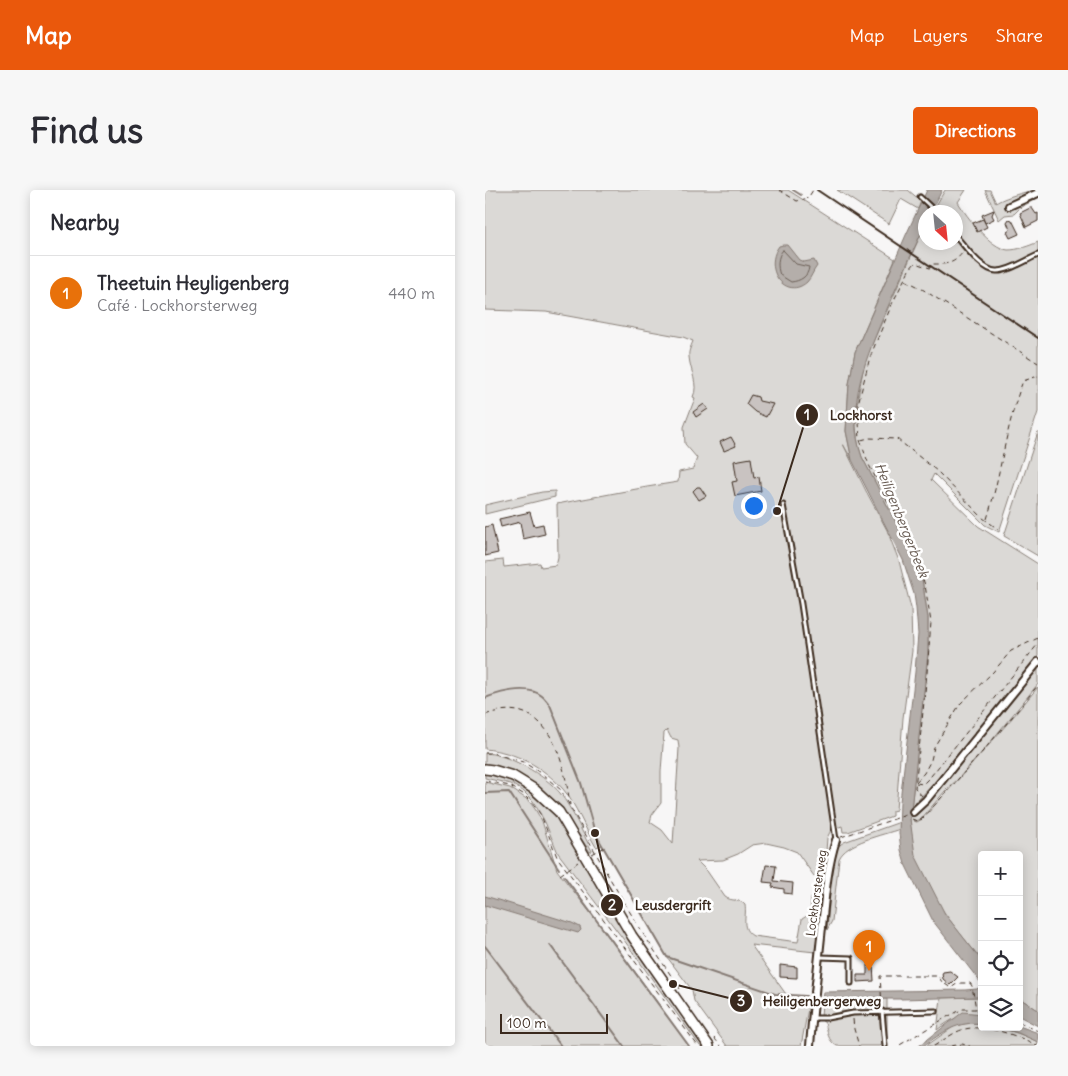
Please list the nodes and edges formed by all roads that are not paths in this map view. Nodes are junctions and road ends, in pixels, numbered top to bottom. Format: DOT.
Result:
graph roads {
  1 [pos="1038,193"];
  2 [pos="920,197"];
  3 [pos="928,205"];
  4 [pos="1009,206"];
  5 [pos="963,244"];
  6 [pos="1038,255"];
  7 [pos="783,505"];
  8 [pos="1038,662"];
  9 [pos="485,770"];
  10 [pos="912,813"];
  11 [pos="837,840"];
  12 [pos="819,957"];
  13 [pos="851,983"];
  14 [pos="882,1011"];
  15 [pos="936,1011"];
  16 [pos="812,1018"];
  17 [pos="709,1046"];
  18 [pos="810,1046"];
  19 [pos="885,1046"];
  1 -- 4 [label="street"];
  2 -- 3 [label="lane"];
  5 -- 6 [label="lane"];
  7 -- 11 [label="lane"];
  8 -- 10 [label="street"];
  9 -- 17 [label="main road"];
  11 -- 12 [label="street, Lockhorsterweg"];
  12 -- 13 [label="lane"];
  12 -- 16 [label="street, Lockhorsterweg"];
  14 -- 15 [label="lane"];
  14 -- 16 [label="lane"];
  14 -- 19 [label="lane"];
  16 -- 18 [label="street, Lockhorsterweg"];
}
